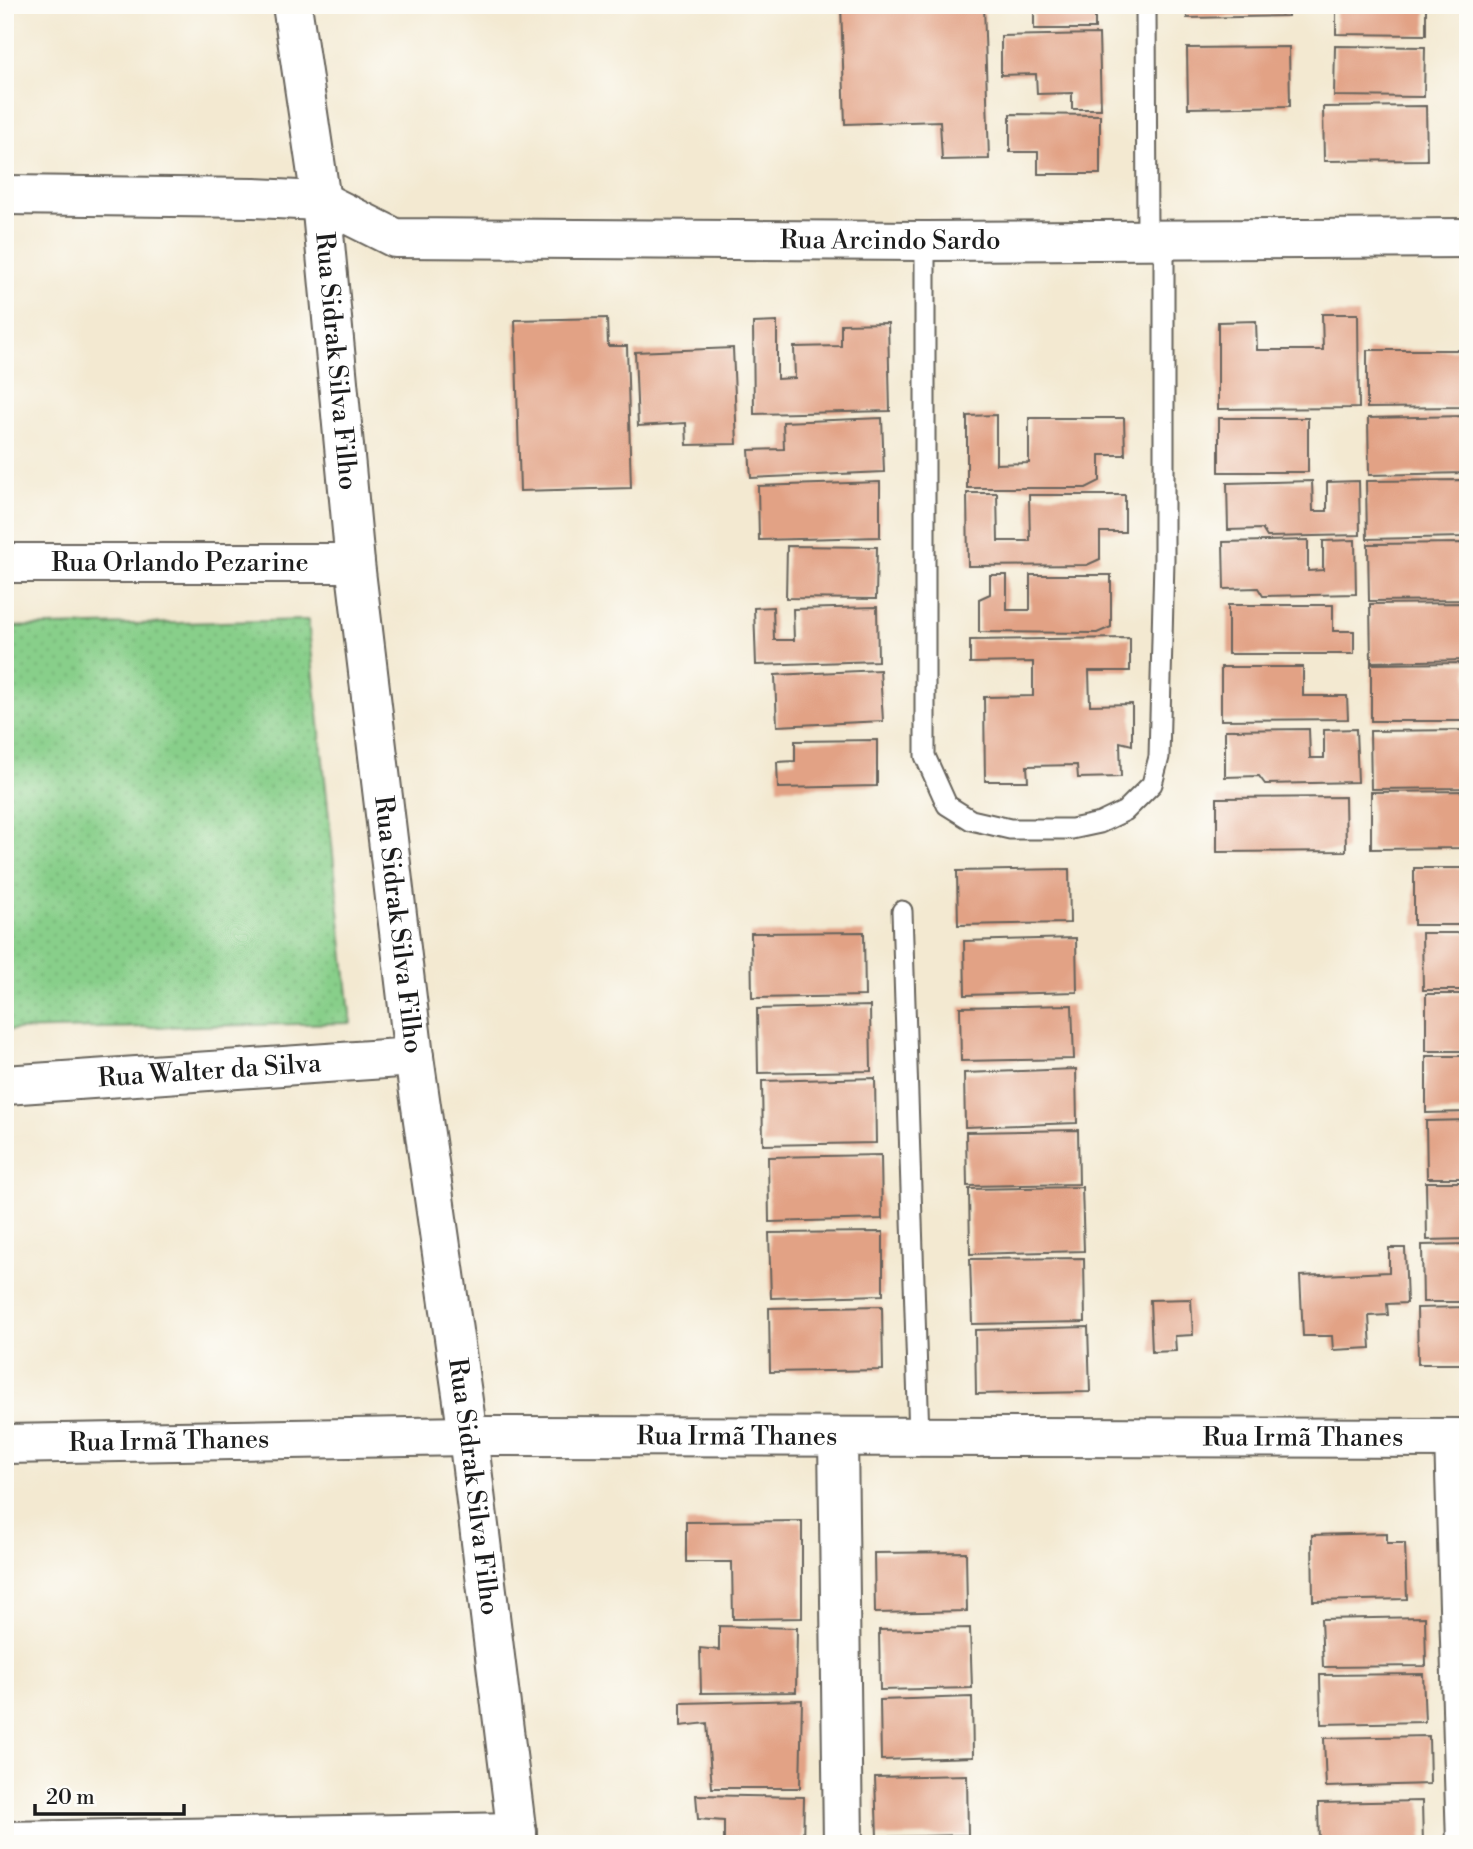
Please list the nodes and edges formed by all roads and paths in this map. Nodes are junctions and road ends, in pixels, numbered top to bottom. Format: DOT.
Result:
graph roads {
  1 [pos="292,5"];
  2 [pos="1146,5"];
  3 [pos="5,195"];
  4 [pos="321,201"];
  5 [pos="1468,237"];
  6 [pos="1156,238"];
  7 [pos="925,241"];
  8 [pos="5,563"];
  9 [pos="355,563"];
  10 [pos="902,911"];
  11 [pos="414,1057"];
  12 [pos="5,1085"];
  13 [pos="468,1436"];
  14 [pos="919,1436"];
  15 [pos="838,1437"];
  16 [pos="1461,1438"];
  17 [pos="5,1444"];
  18 [pos="517,1838"];
  19 [pos="5,1841"];
  20 [pos="842,1844"];
  21 [pos="1466,1844"];
  1 -- 4 [label="street, Rua Sidrak Silva Filho"];
  2 -- 6 [label="lane"];
  3 -- 4 [label="street"];
  4 -- 7 [label="street, Rua Arcindo Sardo"];
  4 -- 9 [label="street, Rua Sidrak Silva Filho"];
  5 -- 6 [label="street, Rua Arcindo Sardo"];
  6 -- 7 [label="street, Rua Arcindo Sardo"];
  6 -- 7 [label="lane"];
  8 -- 9 [label="street, Rua Orlando Pezarine"];
  9 -- 11 [label="street, Rua Sidrak Silva Filho"];
  10 -- 14 [label="lane"];
  11 -- 12 [label="street, Rua Walter da Silva"];
  11 -- 13 [label="street, Rua Sidrak Silva Filho"];
  13 -- 15 [label="street, Rua Irmã Thanes"];
  13 -- 17 [label="street, Rua Irmã Thanes"];
  13 -- 18 [label="street, Rua Sidrak Silva Filho"];
  14 -- 15 [label="street, Rua Irmã Thanes"];
  14 -- 16 [label="street, Rua Irmã Thanes"];
  15 -- 20 [label="street"];
  16 -- 21 [label="street"];
  18 -- 19 [label="street"];
}
